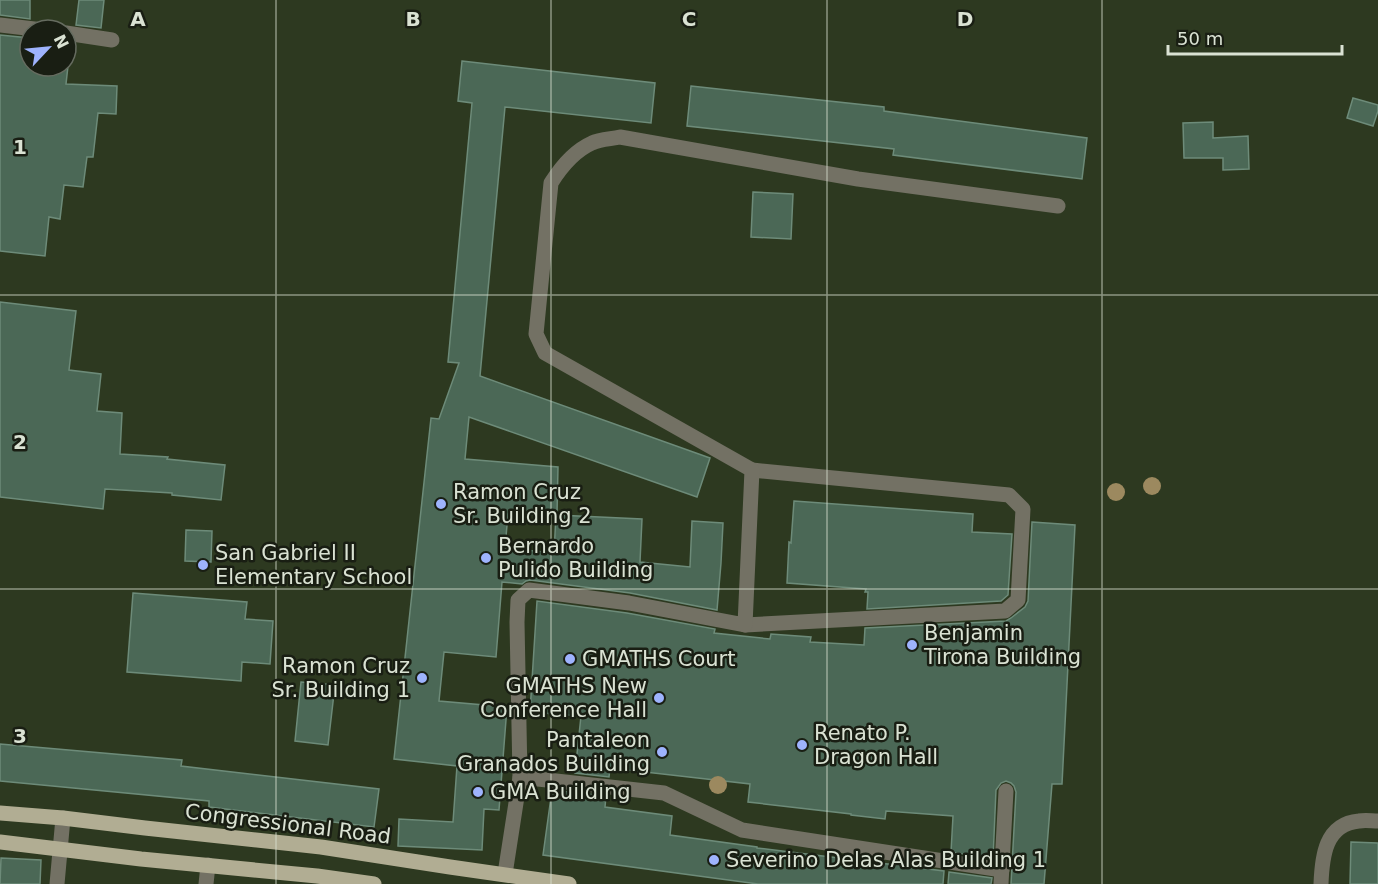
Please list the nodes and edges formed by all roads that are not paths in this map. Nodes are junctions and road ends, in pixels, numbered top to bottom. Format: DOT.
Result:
graph roads {
  1 [pos="0,25"];
  2 [pos="18,27"];
  3 [pos="78,35"];
  4 [pos="112,40"];
  5 [pos="1058,206"];
  6 [pos="752,470"];
  7 [pos="745,625"];
  8 [pos="520,777"];
  9 [pos="1006,791"];
  10 [pos="0,813"];
  11 [pos="63,818"];
  12 [pos="1378,821"];
  13 [pos="0,842"];
  14 [pos="59,848"];
  15 [pos="208,865"];
  16 [pos="505,874"];
  17 [pos="1001,877"];
  18 [pos="57,884"];
  19 [pos="206,884"];
  20 [pos="374,884"];
  21 [pos="569,884"];
  22 [pos="1321,884"];
  1 -- 2 [label="street"];
  3 -- 4 [label="street"];
  5 -- 6 [label="street"];
  6 -- 7 [label="street"];
  6 -- 7 [label="street"];
  7 -- 8 [label="street"];
  8 -- 16 [label="street"];
  8 -- 17 [label="street"];
  9 -- 17 [label="street"];
  10 -- 11 [label="main road, Congressional Road"];
  11 -- 14 [label="street"];
  11 -- 16 [label="main road, Congressional Road"];
  12 -- 22 [label="street"];
  13 -- 14 [label="main road"];
  14 -- 15 [label="main road"];
  14 -- 18 [label="street"];
  15 -- 19 [label="street"];
  15 -- 20 [label="main road"];
  16 -- 21 [label="main road, Congressional Road"];
}
